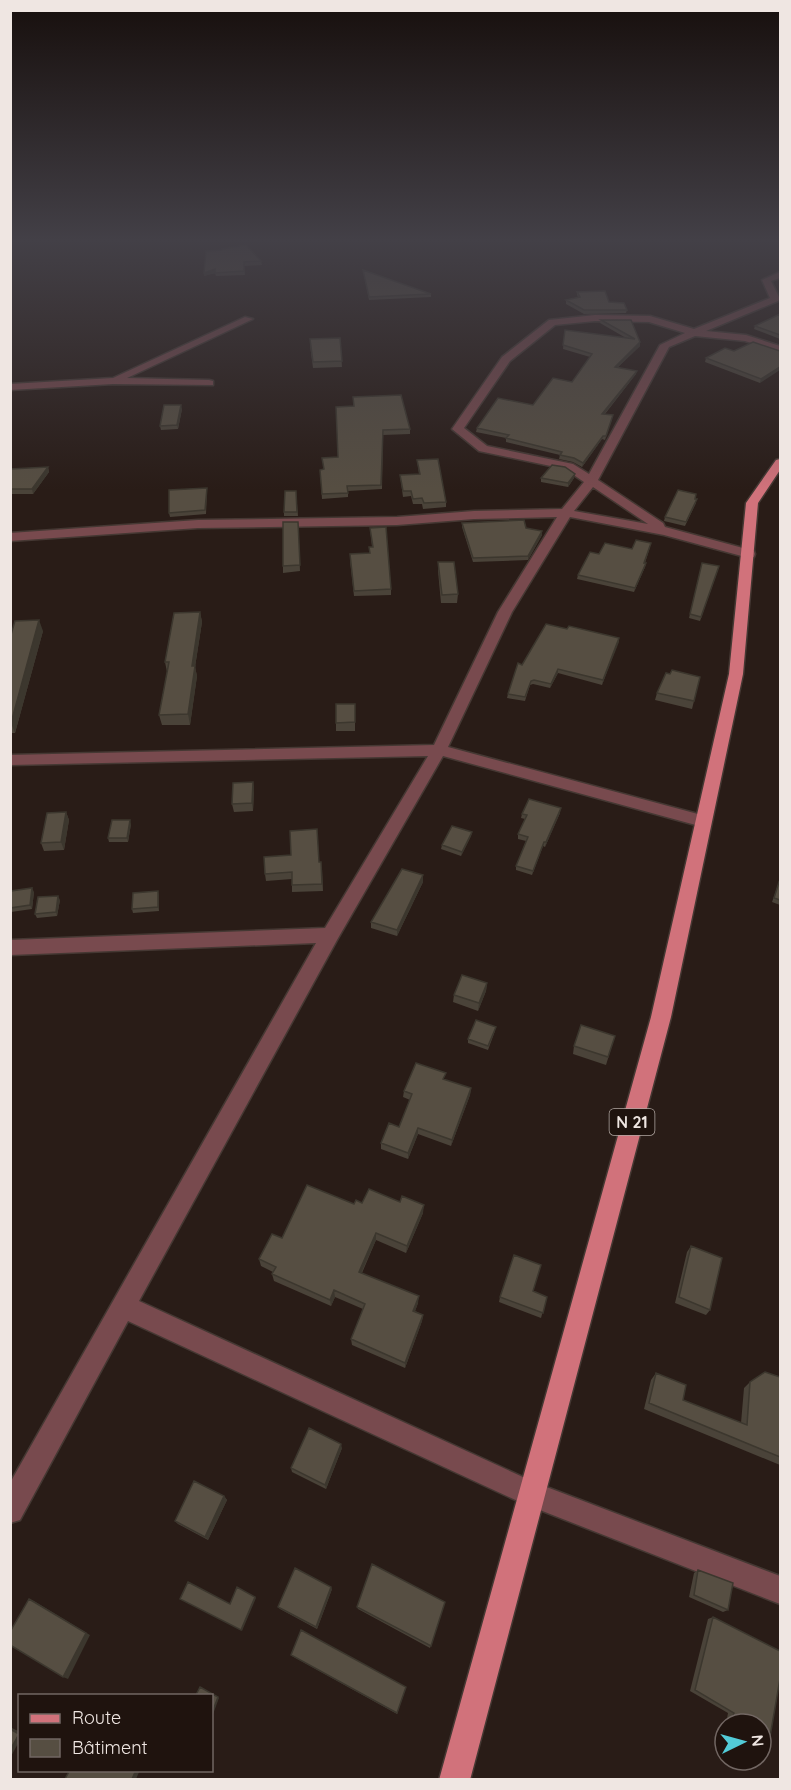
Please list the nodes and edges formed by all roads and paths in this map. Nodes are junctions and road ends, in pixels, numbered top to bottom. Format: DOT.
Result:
graph roads {
  1 [pos="238,324"];
  2 [pos="550,324"];
  3 [pos="665,324"];
  4 [pos="717,324"];
  5 [pos="695,333"];
  6 [pos="780,349"];
  7 [pos="113,381"];
  8 [pos="209,383"];
  9 [pos="10,387"];
  10 [pos="780,462"];
  11 [pos="592,480"];
  12 [pos="566,513"];
  13 [pos="665,531"];
  14 [pos="10,537"];
  15 [pos="749,554"];
  16 [pos="439,750"];
  17 [pos="10,760"];
  18 [pos="703,821"];
  19 [pos="330,935"];
  20 [pos="10,948"];
  21 [pos="123,1306"];
  22 [pos="531,1494"];
  23 [pos="10,1510"];
  24 [pos="780,1590"];
  25 [pos="454,1779"];
  1 -- 7 [label="street"];
  2 -- 11 [label="street"];
  3 -- 5 [label="street"];
  4 -- 5 [label="street"];
  5 -- 6 [label="street"];
  5 -- 11 [label="street"];
  7 -- 8 [label="street"];
  7 -- 9 [label="street"];
  10 -- 15 [label="main road, N 21"];
  11 -- 12 [label="street"];
  11 -- 13 [label="street"];
  12 -- 13 [label="street"];
  12 -- 14 [label="street"];
  12 -- 16 [label="street"];
  13 -- 15 [label="street"];
  15 -- 18 [label="main road, N 21"];
  16 -- 17 [label="street"];
  16 -- 18 [label="street"];
  16 -- 19 [label="street"];
  18 -- 22 [label="main road, N 21"];
  19 -- 20 [label="street"];
  19 -- 21 [label="street"];
  21 -- 22 [label="street"];
  21 -- 23 [label="street"];
  22 -- 24 [label="street"];
  22 -- 25 [label="main road, N 21"];
}
